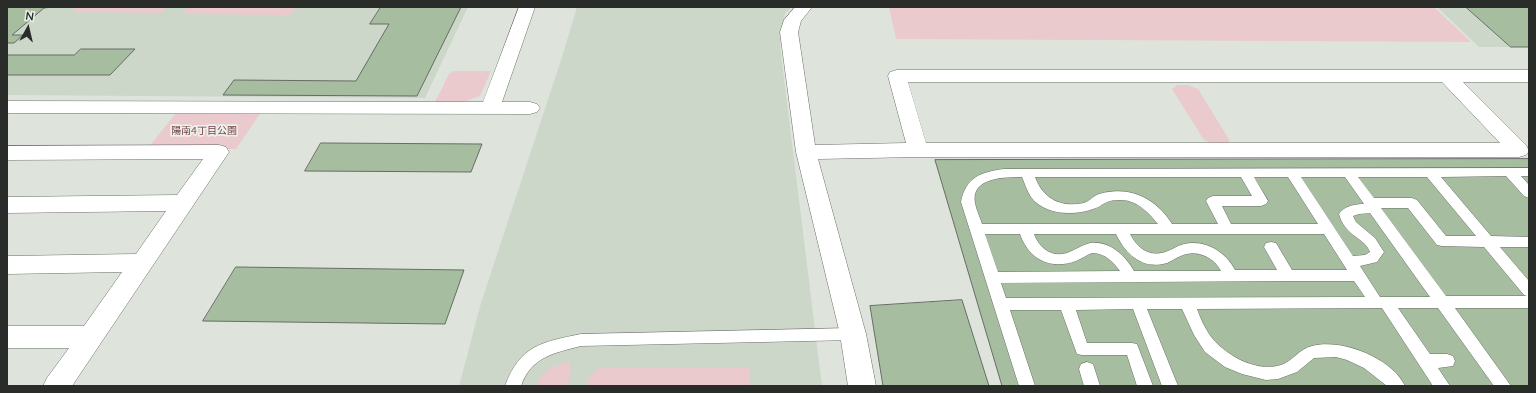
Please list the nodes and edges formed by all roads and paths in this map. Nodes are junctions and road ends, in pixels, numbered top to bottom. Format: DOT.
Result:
graph roads {
  1 [pos="527,7"];
  2 [pos="804,7"];
  3 [pos="1447,76"];
  4 [pos="1529,76"];
  5 [pos="7,107"];
  6 [pos="490,108"];
  7 [pos="530,108"];
  8 [pos="918,150"];
  9 [pos="806,152"];
  10 [pos="7,153"];
  11 [pos="1291,172"];
  12 [pos="1348,172"];
  13 [pos="1430,172"];
  14 [pos="1509,172"];
  15 [pos="1529,172"];
  16 [pos="1027,173"];
  17 [pos="1245,173"];
  18 [pos="1529,193"];
  19 [pos="184,203"];
  20 [pos="7,204"];
  21 [pos="1372,206"];
  22 [pos="977,229"];
  23 [pos="1025,229"];
  24 [pos="1121,229"];
  25 [pos="1168,229"];
  26 [pos="1227,229"];
  27 [pos="1328,229"];
  28 [pos="1488,242"];
  29 [pos="1529,242"];
  30 [pos="1272,247"];
  31 [pos="1349,261"];
  32 [pos="142,263"];
  33 [pos="7,265"];
  34 [pos="1358,275"];
  35 [pos="1231,276"];
  36 [pos="1288,276"];
  37 [pos="1130,277"];
  38 [pos="993,278"];
  39 [pos="1529,291"];
  40 [pos="1381,302"];
  41 [pos="1440,302"];
  42 [pos="1529,302"];
  43 [pos="1187,303"];
  44 [pos="1001,304"];
  45 [pos="1067,304"];
  46 [pos="1138,304"];
  47 [pos="853,334"];
  48 [pos="7,337"];
  49 [pos="90,337"];
  50 [pos="1425,361"];
  51 [pos="1447,361"];
  52 [pos="1087,369"];
  53 [pos="57,386"];
  54 [pos="513,386"];
  55 [pos="862,386"];
  56 [pos="1027,386"];
  57 [pos="1092,386"];
  58 [pos="1145,386"];
  59 [pos="1170,386"];
  60 [pos="1397,386"];
  61 [pos="1442,386"];
  62 [pos="1503,386"];
  1 -- 6 [label="street"];
  2 -- 9 [label="street"];
  3 -- 4 [label="street"];
  3 -- 8 [label="street"];
  3 -- 8 [label="street"];
  5 -- 6 [label="street"];
  6 -- 7 [label="street"];
  8 -- 9 [label="street"];
  9 -- 47 [label="street"];
  10 -- 19 [label="street"];
  11 -- 12 [label="lane"];
  11 -- 17 [label="lane"];
  11 -- 27 [label="lane"];
  12 -- 13 [label="lane"];
  12 -- 21 [label="lane"];
  13 -- 14 [label="lane"];
  13 -- 28 [label="lane"];
  14 -- 15 [label="lane"];
  14 -- 18 [label="lane"];
  16 -- 17 [label="lane"];
  16 -- 22 [label="lane"];
  16 -- 25 [label="lane"];
  17 -- 26 [label="lane"];
  19 -- 20 [label="street"];
  19 -- 32 [label="street"];
  21 -- 28 [label="lane"];
  21 -- 31 [label="lane"];
  21 -- 41 [label="lane"];
  22 -- 23 [label="lane"];
  22 -- 38 [label="lane"];
  23 -- 24 [label="lane"];
  23 -- 37 [label="lane"];
  24 -- 25 [label="lane"];
  24 -- 35 [label="lane"];
  25 -- 26 [label="lane"];
  26 -- 27 [label="lane"];
  27 -- 31 [label="lane"];
  28 -- 29 [label="lane"];
  28 -- 39 [label="lane"];
  30 -- 36 [label="lane"];
  31 -- 34 [label="lane"];
  32 -- 33 [label="street"];
  32 -- 49 [label="street"];
  34 -- 36 [label="lane"];
  34 -- 40 [label="lane"];
  35 -- 36 [label="lane"];
  35 -- 37 [label="lane"];
  37 -- 38 [label="lane"];
  38 -- 44 [label="lane"];
  40 -- 41 [label="lane"];
  40 -- 43 [label="lane"];
  40 -- 50 [label="lane"];
  41 -- 42 [label="lane"];
  41 -- 62 [label="lane"];
  43 -- 46 [label="lane"];
  43 -- 60 [label="lane"];
  44 -- 45 [label="lane"];
  44 -- 56 [label="lane"];
  45 -- 46 [label="lane"];
  45 -- 58 [label="lane"];
  46 -- 59 [label="lane"];
  47 -- 54 [label="lane"];
  47 -- 55 [label="street"];
  48 -- 49 [label="street"];
  49 -- 53 [label="street"];
  50 -- 51 [label="lane"];
  50 -- 61 [label="lane"];
  52 -- 57 [label="lane"];
}
